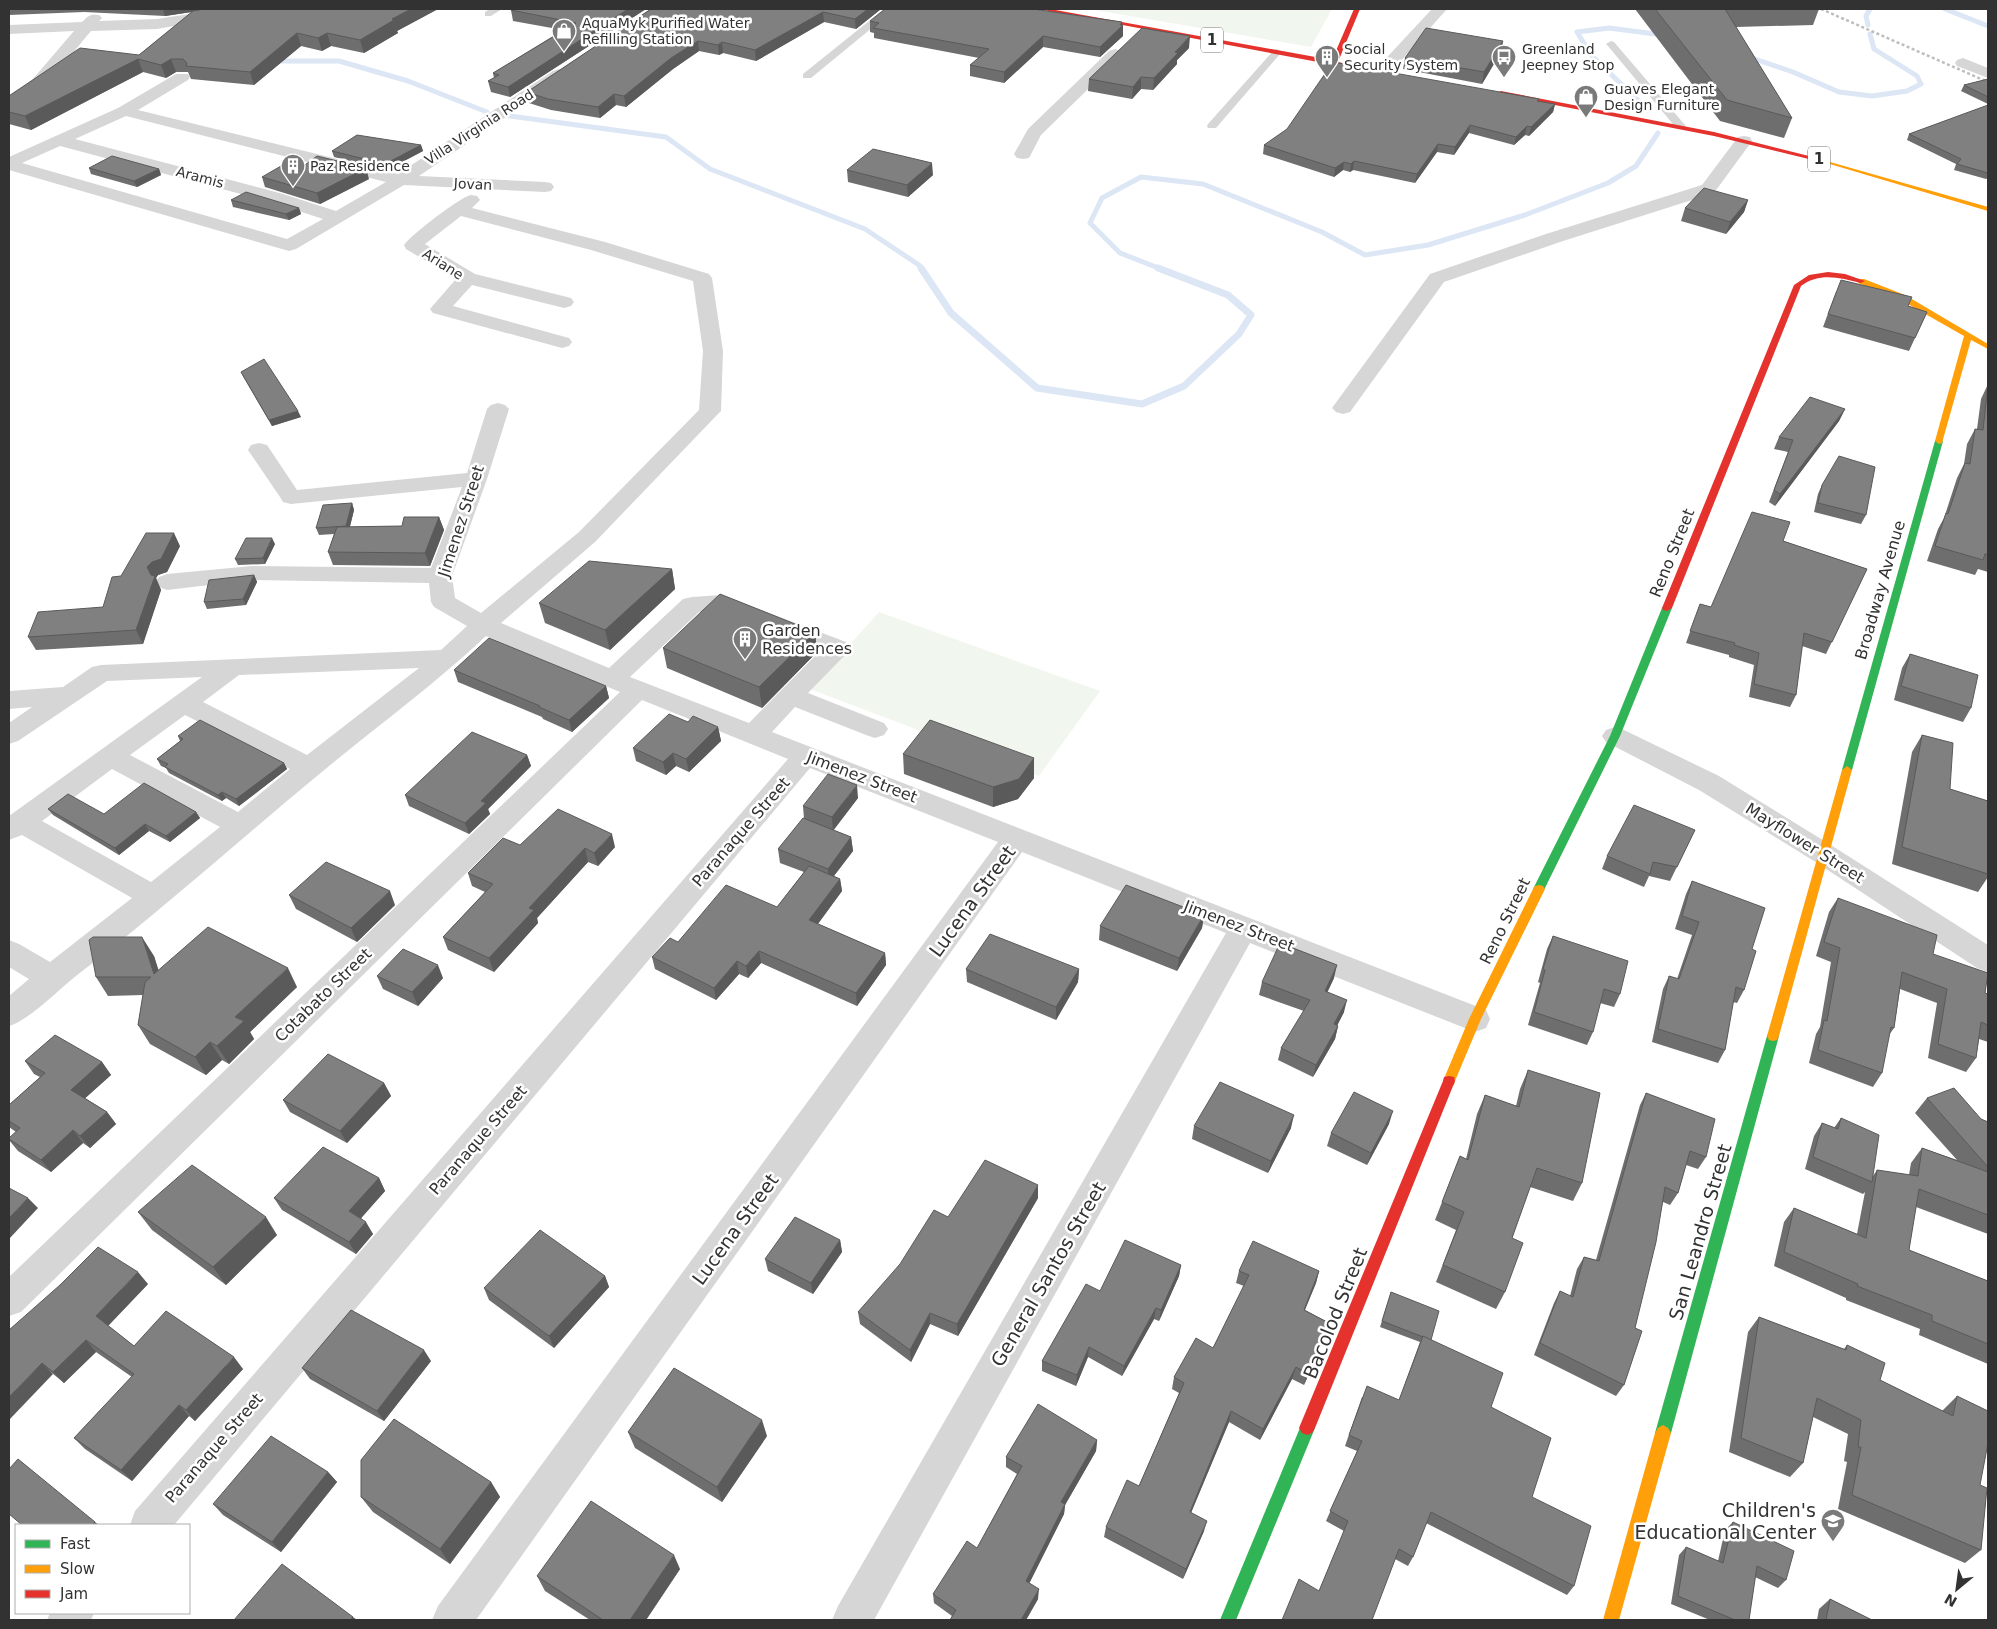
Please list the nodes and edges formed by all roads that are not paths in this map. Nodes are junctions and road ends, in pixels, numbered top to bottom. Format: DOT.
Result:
graph roads {
  1 [pos="102,9"];
  2 [pos="246,9"];
  3 [pos="497,9"];
  4 [pos="890,9"];
  5 [pos="1041,9"];
  6 [pos="1357,9"];
  7 [pos="1440,9"];
  8 [pos="488,14"];
  9 [pos="87,26"];
  10 [pos="1143,27"];
  11 [pos="9,29"];
  12 [pos="1611,44"];
  13 [pos="1277,52"];
  14 [pos="1334,63"];
  15 [pos="1963,63"];
  16 [pos="569,67"];
  17 [pos="1388,72"];
  18 [pos="1988,73"];
  19 [pos="807,76"];
  20 [pos="182,77"];
  21 [pos="1488,91"];
  22 [pos="9,102"];
  23 [pos="124,112"];
  24 [pos="1212,126"];
  25 [pos="1681,127"];
  26 [pos="61,140"];
  27 [pos="1744,141"];
  28 [pos="1023,154"];
  29 [pos="9,164"];
  30 [pos="401,180"];
  31 [pos="1894,180"];
  32 [pos="493,186"];
  33 [pos="545,187"];
  34 [pos="1988,201"];
  35 [pos="1988,209"];
  36 [pos="457,210"];
  37 [pos="338,218"];
  38 [pos="468,278"];
  39 [pos="564,302"];
  40 [pos="1968,336"];
  41 [pos="562,342"];
  42 [pos="1988,346"];
  43 [pos="1343,408"];
  44 [pos="498,409"];
  45 [pos="259,450"];
  46 [pos="476,479"];
  47 [pos="440,576"];
  48 [pos="166,582"];
  49 [pos="482,625"];
  50 [pos="448,658"];
  51 [pos="232,668"];
  52 [pos="625,684"];
  53 [pos="69,695"];
  54 [pos="791,696"];
  55 [pos="9,700"];
  56 [pos="184,702"];
  57 [pos="875,729"];
  58 [pos="754,734"];
  59 [pos="9,735"];
  60 [pos="1615,736"];
  61 [pos="806,755"];
  62 [pos="110,756"];
  63 [pos="309,768"];
  64 [pos="14,825"];
  65 [pos="240,825"];
  66 [pos="1017,838"];
  67 [pos="1824,854"];
  68 [pos="153,897"];
  69 [pos="1244,928"];
  70 [pos="9,952"];
  71 [pos="1988,960"];
  72 [pos="51,978"];
  73 [pos="9,1014"];
  74 [pos="1475,1018"];
  75 [pos="9,1300"];
  76 [pos="150,1524"];
  77 [pos="452,1620"];
  78 [pos="852,1620"];
  79 [pos="1228,1620"];
  80 [pos="1611,1620"];
  1 -- 9 [label="street"];
  2 -- 9 [label="street"];
  3 -- 8 [label="lane"];
  4 -- 19 [label="lane"];
  5 -- 10 [label="street, 1"];
  6 -- 14 [label="street"];
  7 -- 17 [label="street"];
  9 -- 11 [label="street"];
  9 -- 22 [label="street"];
  10 -- 13 [label="street, 1"];
  10 -- 28 [label="street"];
  12 -- 25 [label="lane"];
  13 -- 14 [label="street, 1"];
  13 -- 24 [label="lane"];
  14 -- 17 [label="street, 1"];
  15 -- 18 [label="street"];
  16 -- 30 [label="street, Villa Virginia Road"];
  20 -- 23 [label="street"];
  21 -- 25 [label="street, 1"];
  23 -- 26 [label="street"];
  23 -- 30 [label="street, Jovan"];
  25 -- 27 [label="street, 1"];
  26 -- 29 [label="street"];
  26 -- 37 [label="street, Aramis"];
  27 -- 31 [label="street, 1"];
  27 -- 43 [label="street"];
  29 -- 37 [label="street, Villa Virginia Road"];
  30 -- 32 [label="street, Jovan"];
  30 -- 37 [label="street, Villa Virginia Road"];
  31 -- 34 [label="street, 1"];
  31 -- 35 [label="street, 1"];
  32 -- 33 [label="street, Jovan"];
  32 -- 36 [label="street, Ariane"];
  36 -- 38 [label="street, Ariane"];
  36 -- 49 [label="street"];
  38 -- 39 [label="street"];
  38 -- 41 [label="street, Ariane"];
  40 -- 42 [label="street, Reno Street"];
  40 -- 60 [label="street, Reno Street"];
  40 -- 67 [label="street, Broadway Avenue"];
  44 -- 46 [label="street, Jimenez Street"];
  45 -- 46 [label="street"];
  46 -- 47 [label="street, Jimenez Street"];
  47 -- 48 [label="street"];
  47 -- 49 [label="street, Jimenez Street"];
  49 -- 50 [label="street"];
  49 -- 52 [label="street, Jimenez Street"];
  50 -- 51 [label="street"];
  50 -- 63 [label="street"];
  51 -- 53 [label="street"];
  51 -- 56 [label="street"];
  52 -- 54 [label="street, Cotabato Street"];
  52 -- 58 [label="street, Jimenez Street"];
  52 -- 75 [label="street, Cotabato Street"];
  53 -- 55 [label="street"];
  53 -- 59 [label="street"];
  54 -- 57 [label="street"];
  54 -- 58 [label="street"];
  56 -- 62 [label="street"];
  56 -- 63 [label="street"];
  58 -- 61 [label="street, Jimenez Street"];
  60 -- 67 [label="street, Mayflower Street"];
  60 -- 74 [label="street, Reno Street"];
  61 -- 66 [label="street, Jimenez Street"];
  61 -- 76 [label="street, Paranaque Street"];
  62 -- 64 [label="street"];
  62 -- 65 [label="street"];
  63 -- 65 [label="street"];
  64 -- 68 [label="street"];
  65 -- 68 [label="street"];
  66 -- 69 [label="street, Jimenez Street"];
  66 -- 77 [label="street, Lucena Street"];
  67 -- 71 [label="street, Mayflower Street"];
  67 -- 80 [label="street, San Leandro Street"];
  68 -- 72 [label="street"];
  69 -- 74 [label="street, Jimenez Street"];
  69 -- 78 [label="street, General Santos Street"];
  70 -- 72 [label="street"];
  72 -- 73 [label="street"];
  74 -- 79 [label="street, Bacolod Street"];
}
